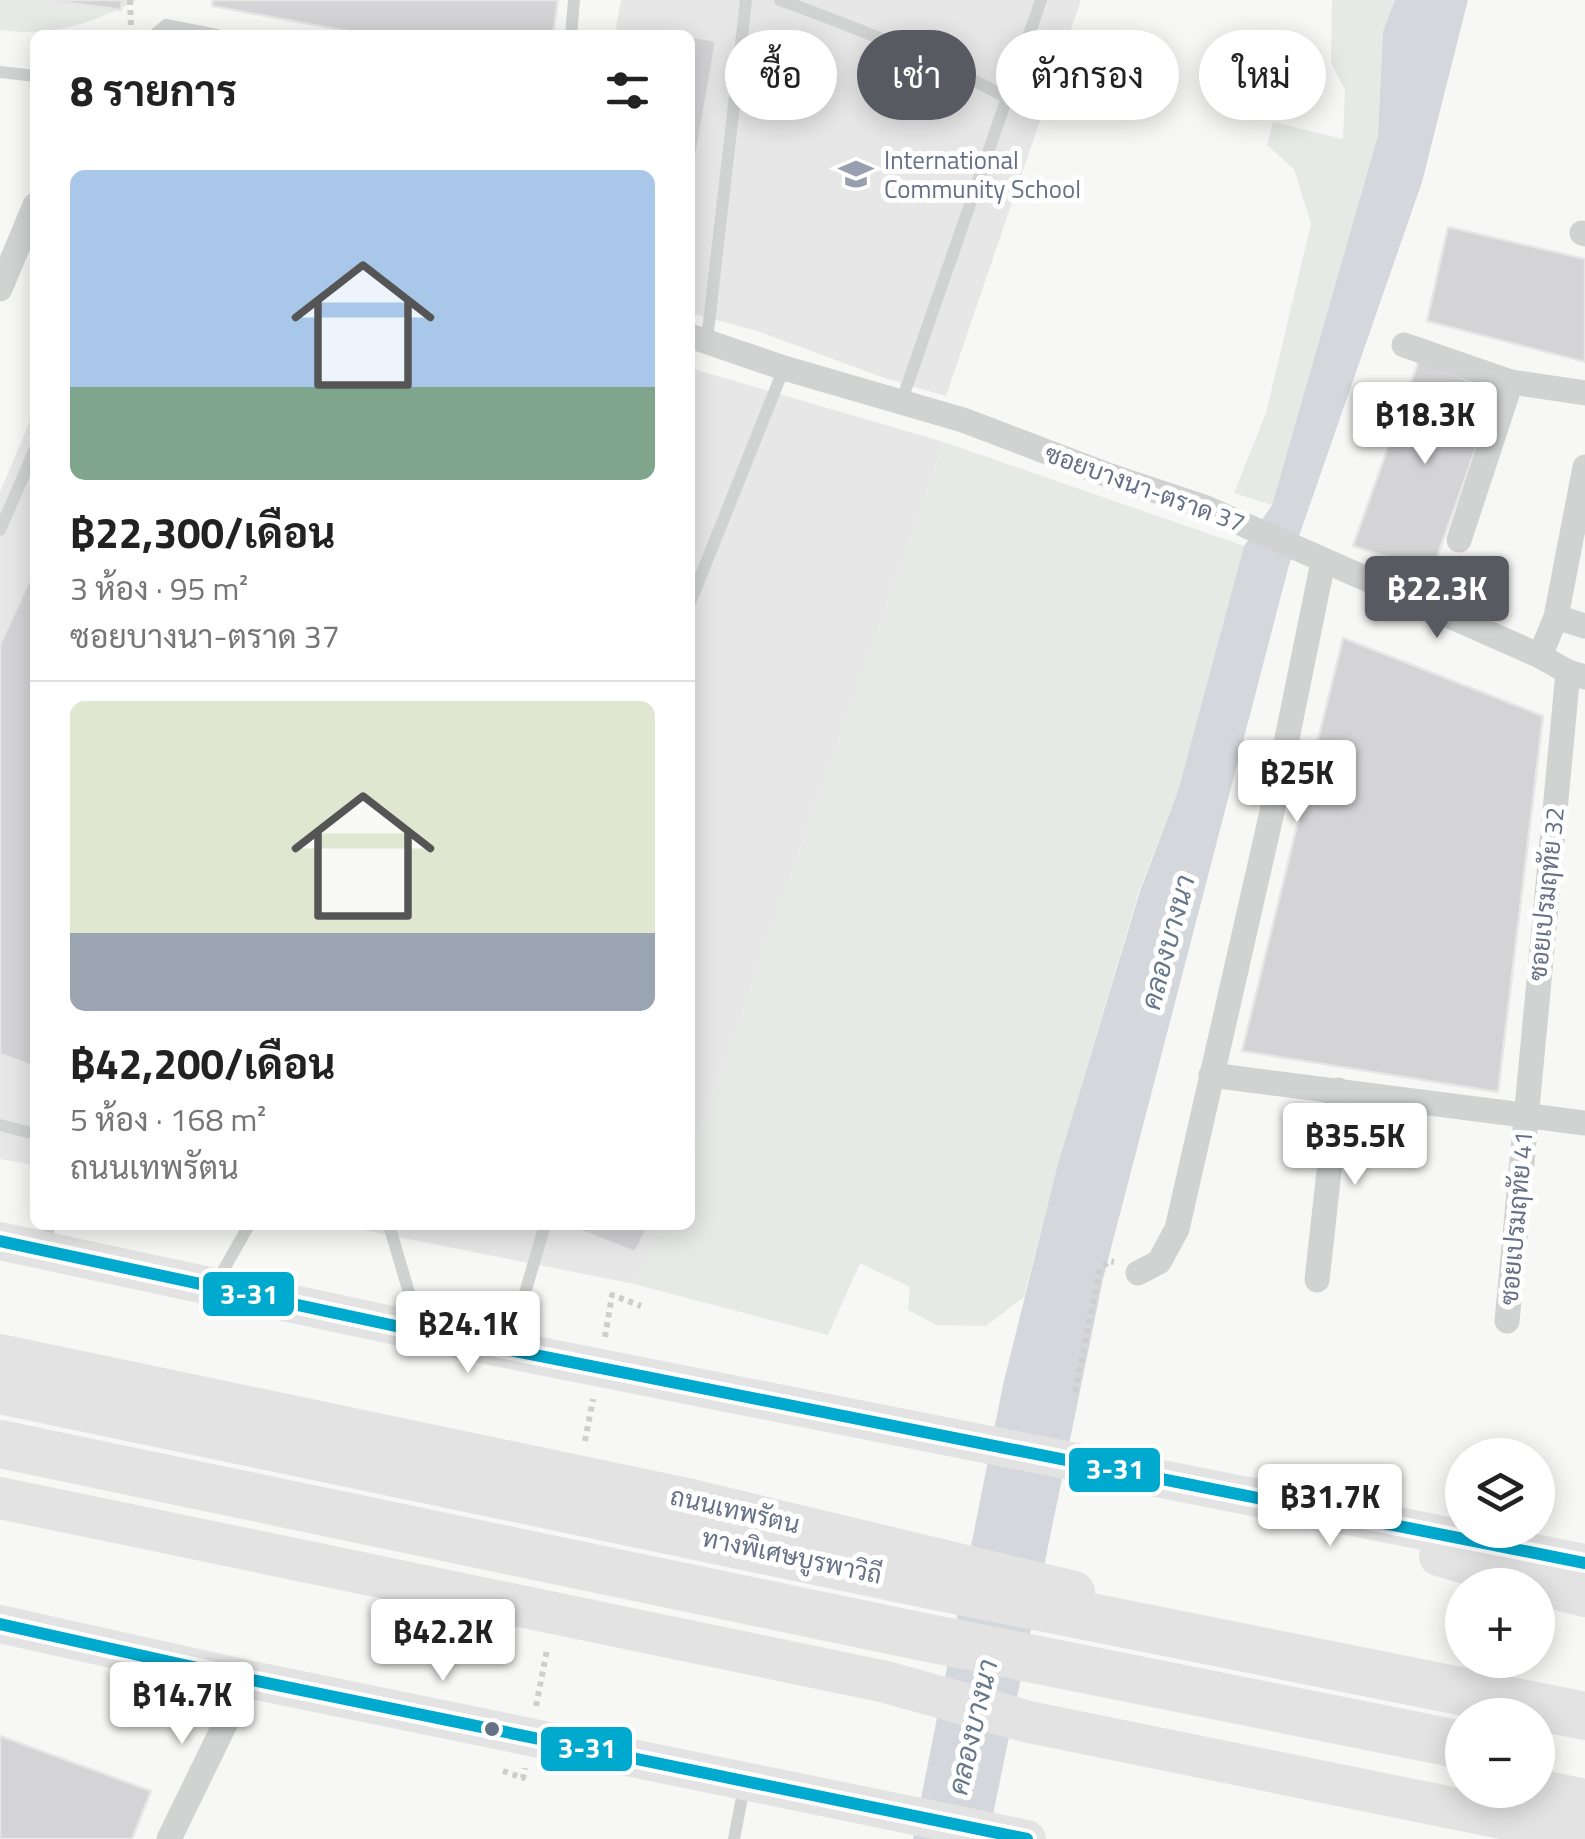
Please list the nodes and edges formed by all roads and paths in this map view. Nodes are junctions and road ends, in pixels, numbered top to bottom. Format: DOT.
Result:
graph roads {
  1 [pos="130,0"];
  2 [pos="574,0"];
  3 [pos="746,0"];
  4 [pos="780,0"];
  5 [pos="1041,0"];
  6 [pos="132,30"];
  7 [pos="160,30"];
  8 [pos="192,30"];
  9 [pos="571,30"];
  10 [pos="1030,30"];
  11 [pos="0,72"];
  12 [pos="30,75"];
  13 [pos="996,92"];
  14 [pos="998,120"];
  15 [pos="30,217"];
  16 [pos="0,290"];
  17 [pos="699,338"];
  18 [pos="1404,345"];
  19 [pos="784,368"];
  20 [pos="1510,382"];
  21 [pos="1585,393"];
  22 [pos="902,400"];
  23 [pos="30,461"];
  24 [pos="1585,467"];
  25 [pos="0,530"];
  26 [pos="1459,540"];
  27 [pos="1315,559"];
  28 [pos="695,590"];
  29 [pos="1556,616"];
  30 [pos="1585,626"];
  31 [pos="1540,656"];
  32 [pos="1576,675"];
  33 [pos="1211,1075"];
  34 [pos="1338,1090"];
  35 [pos="1524,1116"];
  36 [pos="1585,1123"];
  37 [pos="0,1125"];
  38 [pos="30,1133"];
  39 [pos="246,1230"];
  40 [pos="390,1230"];
  41 [pos="544,1230"];
  42 [pos="46,1238"];
  43 [pos="0,1241"];
  44 [pos="1138,1273"];
  45 [pos="1317,1280"];
  46 [pos="214,1287"];
  47 [pos="1507,1321"];
  48 [pos="421,1332"];
  49 [pos="509,1350"];
  50 [pos="0,1355"];
  51 [pos="0,1390"];
  52 [pos="1074,1392"];
  53 [pos="0,1444"];
  54 [pos="0,1478"];
  55 [pos="0,1498"];
  56 [pos="1294,1508"];
  57 [pos="1585,1563"];
  58 [pos="1478,1568"];
  59 [pos="1555,1590"];
  60 [pos="1585,1598"];
  61 [pos="0,1624"];
  62 [pos="247,1678"];
  63 [pos="1585,1696"];
  64 [pos="1585,1716"];
  65 [pos="1445,1742"];
  66 [pos="1555,1764"];
  67 [pos="1585,1770"];
  68 [pos="1445,1775"];
  69 [pos="745,1780"];
  70 [pos="1555,1796"];
  71 [pos="1585,1802"];
  72 [pos="1585,1835"];
  73 [pos="1016,1837"];
  74 [pos="169,1839"];
  75 [pos="734,1839"];
  1 -- 6 [label="path"];
  2 -- 9 [label="lane"];
  3 -- 17 [label="lane"];
  4 -- 13 [label="lane"];
  5 -- 10 [label="lane"];
  7 -- 8 [label="lane"];
  11 -- 12 [label="lane"];
  14 -- 22 [label="lane"];
  15 -- 16 [label="street"];
  17 -- 19 [label="street, ซอยบางนา-ตราด 37"];
  18 -- 20 [label="street"];
  19 -- 22 [label="street, ซอยบางนา-ตราด 37"];
  19 -- 28 [label="lane"];
  20 -- 21 [label="street"];
  20 -- 26 [label="street"];
  22 -- 27 [label="street, ซอยบางนา-ตราด 37"];
  23 -- 25 [label="lane"];
  24 -- 29 [label="street"];
  27 -- 31 [label="street, ซอยบางนา-ตราด 37"];
  27 -- 33 [label="street"];
  29 -- 30 [label="street"];
  29 -- 31 [label="street"];
  31 -- 32 [label="street, ซอยบางนา-ตราด 37"];
  32 -- 35 [label="street, ซอยเปรมฤทัย 32"];
  33 -- 34 [label="street"];
  33 -- 44 [label="street"];
  34 -- 35 [label="street"];
  34 -- 45 [label="street"];
  35 -- 36 [label="street"];
  35 -- 47 [label="street, ซอยเปรมฤทัย 41"];
  37 -- 38 [label="lane"];
  39 -- 46 [label="lane"];
  40 -- 48 [label="lane"];
  41 -- 49 [label="lane"];
  42 -- 43 [label="main road"];
  42 -- 46 [label="main road"];
  44 -- 52 [label="path"];
  46 -- 48 [label="main road"];
  48 -- 49 [label="main road"];
  49 -- 56 [label="main road"];
  50 -- 63 [label="highway, ถนนเทพรัตน"];
  51 -- 64 [label="highway, ทางพิเศษบูรพาวิถี"];
  53 -- 65 [label="highway, ทางพิเศษบูรพาวิถี"];
  54 -- 68 [label="highway"];
  55 -- 72 [label="highway"];
  56 -- 57 [label="main road"];
  56 -- 58 [label="main road"];
  59 -- 60 [label="main road"];
  61 -- 62 [label="main road"];
  62 -- 69 [label="main road"];
  62 -- 74 [label="street"];
  66 -- 67 [label="highway"];
  69 -- 73 [label="main road"];
  69 -- 75 [label="lane"];
  70 -- 71 [label="highway"];
}
